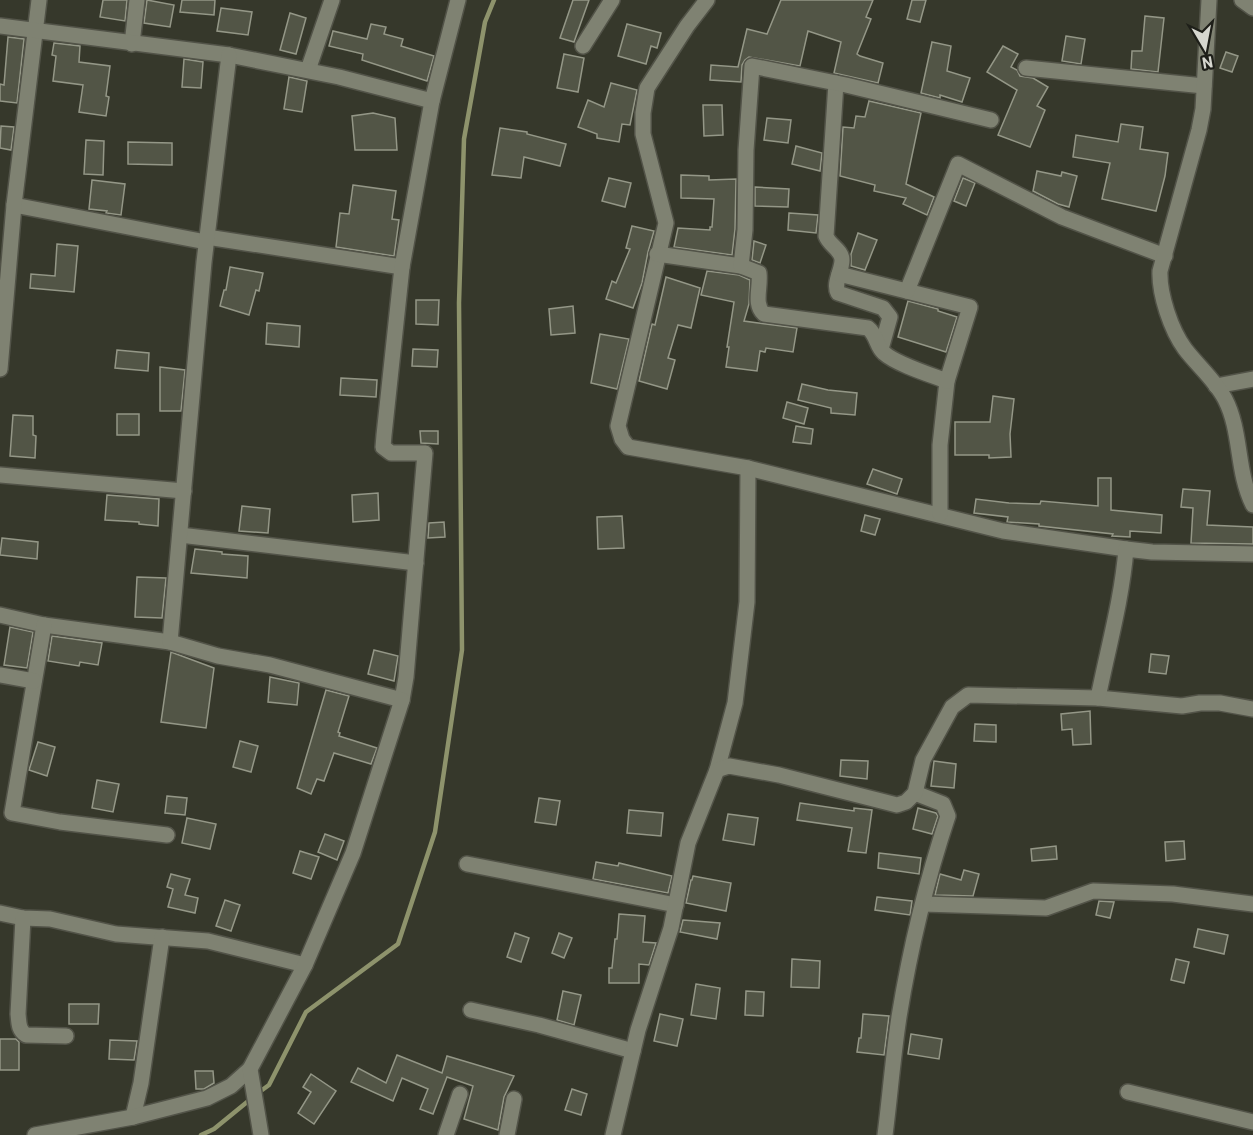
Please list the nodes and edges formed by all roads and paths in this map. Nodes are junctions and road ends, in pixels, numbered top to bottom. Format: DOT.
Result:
graph roads {
  1 [pos="39,0"];
  2 [pos="137,0"];
  3 [pos="332,0"];
  4 [pos="458,0"];
  5 [pos="612,0"];
  6 [pos="706,0"];
  7 [pos="1209,0"];
  8 [pos="1242,0"];
  9 [pos="1253,8"];
  10 [pos="0,26"];
  11 [pos="35,29"];
  12 [pos="132,44"];
  13 [pos="584,46"];
  14 [pos="229,55"];
  15 [pos="1026,68"];
  16 [pos="308,70"];
  17 [pos="836,83"];
  18 [pos="1204,86"];
  19 [pos="432,101"];
  20 [pos="991,120"];
  21 [pos="9,212"];
  22 [pos="206,239"];
  23 [pos="657,254"];
  24 [pos="1165,256"];
  25 [pos="741,266"];
  26 [pos="402,267"];
  27 [pos="839,274"];
  28 [pos="906,291"];
  29 [pos="881,349"];
  30 [pos="0,369"];
  31 [pos="1253,379"];
  32 [pos="947,381"];
  33 [pos="1216,386"];
  34 [pos="748,468"];
  35 [pos="0,475"];
  36 [pos="184,491"];
  37 [pos="1253,505"];
  38 [pos="940,514"];
  39 [pos="180,535"];
  40 [pos="1126,549"];
  41 [pos="1253,554"];
  42 [pos="416,563"];
  43 [pos="0,615"];
  44 [pos="44,625"];
  45 [pos="170,642"];
  46 [pos="0,675"];
  47 [pos="34,681"];
  48 [pos="1098,698"];
  49 [pos="402,700"];
  50 [pos="1253,709"];
  51 [pos="717,770"];
  52 [pos="915,793"];
  53 [pos="167,835"];
  54 [pos="467,864"];
  55 [pos="922,904"];
  56 [pos="1253,904"];
  57 [pos="676,905"];
  58 [pos="0,913"];
  59 [pos="23,918"];
  60 [pos="162,938"];
  61 [pos="305,965"];
  62 [pos="471,1010"];
  63 [pos="66,1036"];
  64 [pos="633,1051"];
  65 [pos="250,1069"];
  66 [pos="1128,1092"];
  67 [pos="460,1094"];
  68 [pos="514,1099"];
  69 [pos="133,1118"];
  70 [pos="1253,1122"];
  71 [pos="35,1135"];
  72 [pos="261,1135"];
  73 [pos="446,1135"];
  74 [pos="507,1135"];
  75 [pos="613,1135"];
  76 [pos="885,1135"];
  1 -- 11 [label="street"];
  2 -- 12 [label="street"];
  3 -- 16 [label="street"];
  4 -- 19 [label="street"];
  5 -- 13 [label="street"];
  6 -- 23 [label="street"];
  7 -- 18 [label="street"];
  8 -- 9 [label="street"];
  10 -- 11 [label="street"];
  11 -- 12 [label="street"];
  11 -- 21 [label="street"];
  12 -- 14 [label="street"];
  14 -- 16 [label="street"];
  14 -- 22 [label="street"];
  15 -- 18 [label="street"];
  16 -- 19 [label="street"];
  17 -- 20 [label="street"];
  17 -- 25 [label="street"];
  17 -- 27 [label="street"];
  18 -- 24 [label="street"];
  19 -- 26 [label="street"];
  21 -- 22 [label="street"];
  21 -- 30 [label="street"];
  22 -- 26 [label="street"];
  22 -- 36 [label="street"];
  23 -- 25 [label="street"];
  23 -- 34 [label="street"];
  24 -- 28 [label="street"];
  24 -- 33 [label="street"];
  25 -- 29 [label="street"];
  26 -- 42 [label="street"];
  27 -- 28 [label="street"];
  27 -- 29 [label="street"];
  28 -- 32 [label="street"];
  29 -- 32 [label="street"];
  31 -- 33 [label="street"];
  32 -- 38 [label="street"];
  33 -- 37 [label="street"];
  34 -- 38 [label="street"];
  34 -- 51 [label="street"];
  35 -- 36 [label="street"];
  36 -- 39 [label="street"];
  38 -- 40 [label="street"];
  39 -- 42 [label="street"];
  39 -- 45 [label="street"];
  40 -- 41 [label="street"];
  40 -- 48 [label="street"];
  42 -- 49 [label="street"];
  43 -- 44 [label="street"];
  44 -- 45 [label="street"];
  44 -- 47 [label="street"];
  45 -- 49 [label="street"];
  46 -- 47 [label="street"];
  47 -- 53 [label="street"];
  48 -- 50 [label="street"];
  48 -- 52 [label="street"];
  49 -- 61 [label="street"];
  51 -- 52 [label="street"];
  51 -- 57 [label="street"];
  52 -- 55 [label="street"];
  54 -- 57 [label="street"];
  55 -- 56 [label="street"];
  55 -- 76 [label="street"];
  57 -- 64 [label="street"];
  58 -- 59 [label="street"];
  59 -- 60 [label="street"];
  59 -- 63 [label="street"];
  60 -- 61 [label="street"];
  60 -- 69 [label="street"];
  61 -- 65 [label="street"];
  62 -- 64 [label="street"];
  64 -- 75 [label="street"];
  65 -- 69 [label="street"];
  65 -- 72 [label="street"];
  66 -- 70 [label="street"];
  67 -- 73 [label="street"];
  68 -- 74 [label="street"];
  69 -- 71 [label="street"];
}
